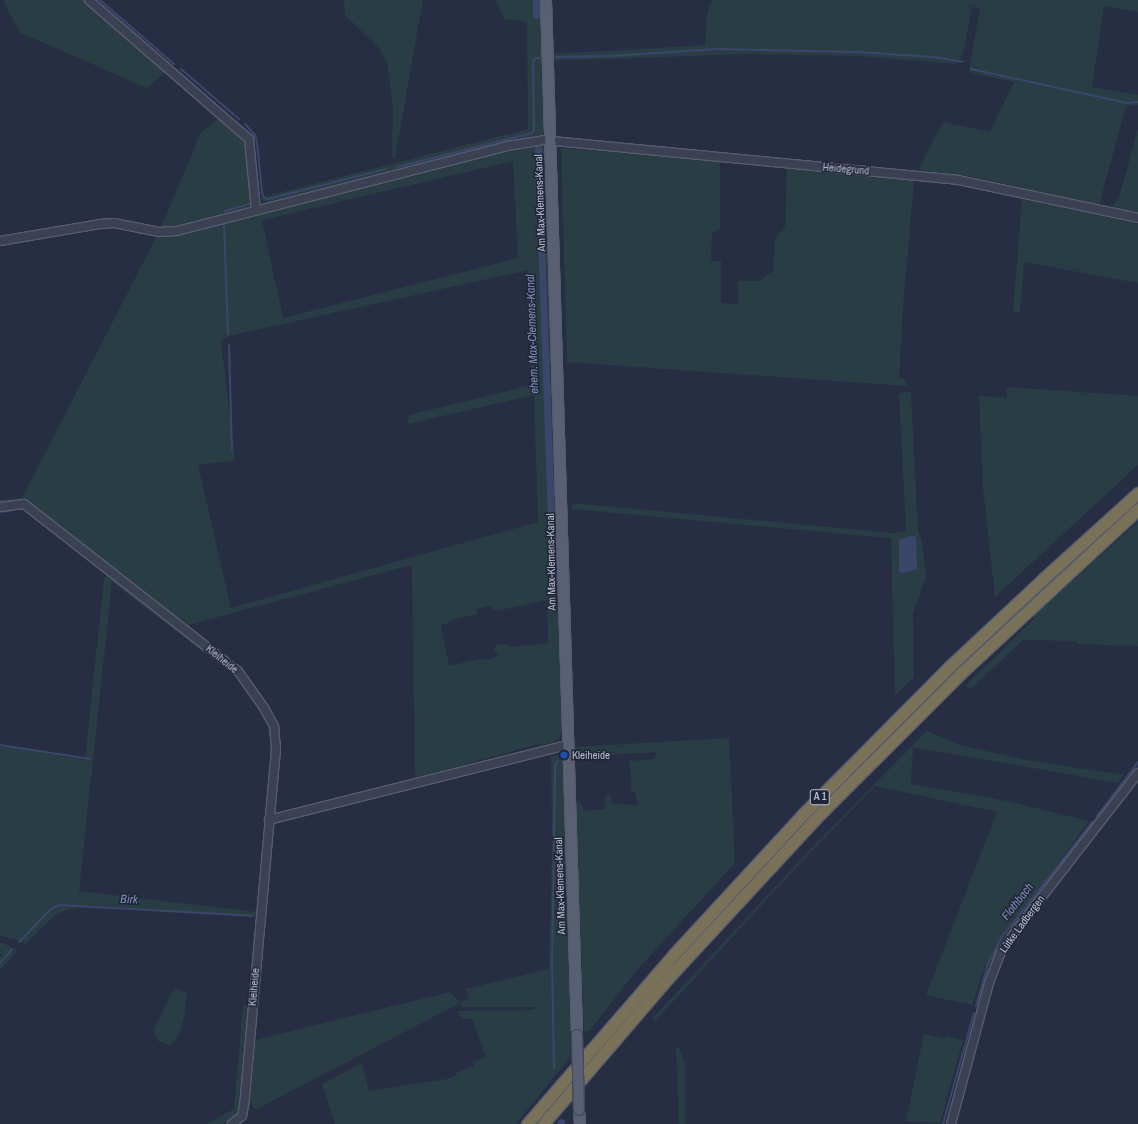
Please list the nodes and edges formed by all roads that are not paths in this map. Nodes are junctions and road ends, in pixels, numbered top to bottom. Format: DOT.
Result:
graph roads {
  1 [pos="89,0"];
  2 [pos="546,0"];
  3 [pos="550,140"];
  4 [pos="256,210"];
  5 [pos="1138,218"];
  6 [pos="0,241"];
  7 [pos="1138,493"];
  8 [pos="0,507"];
  9 [pos="1138,509"];
  10 [pos="567,745"];
  11 [pos="1138,773"];
  12 [pos="270,820"];
  13 [pos="232,1124"];
  14 [pos="527,1124"];
  15 [pos="542,1124"];
  16 [pos="580,1124"];
  17 [pos="951,1124"];
  1 -- 4 [label="street"];
  2 -- 3 [label="main road, Am Max-Klemens-Kanal"];
  3 -- 4 [label="street, Heidegrund"];
  3 -- 5 [label="street, Heidegrund"];
  3 -- 10 [label="main road, Am Max-Klemens-Kanal"];
  4 -- 6 [label="street, Heidegrund"];
  7 -- 14 [label="highway, A 1"];
  8 -- 12 [label="street, Kleiheide"];
  9 -- 15 [label="highway, A 1"];
  10 -- 12 [label="street"];
  10 -- 16 [label="main road, Am Max-Klemens-Kanal, bridge"];
  11 -- 17 [label="street, Lütke Ladbergen"];
  12 -- 13 [label="street, Kleiheide"];
}
